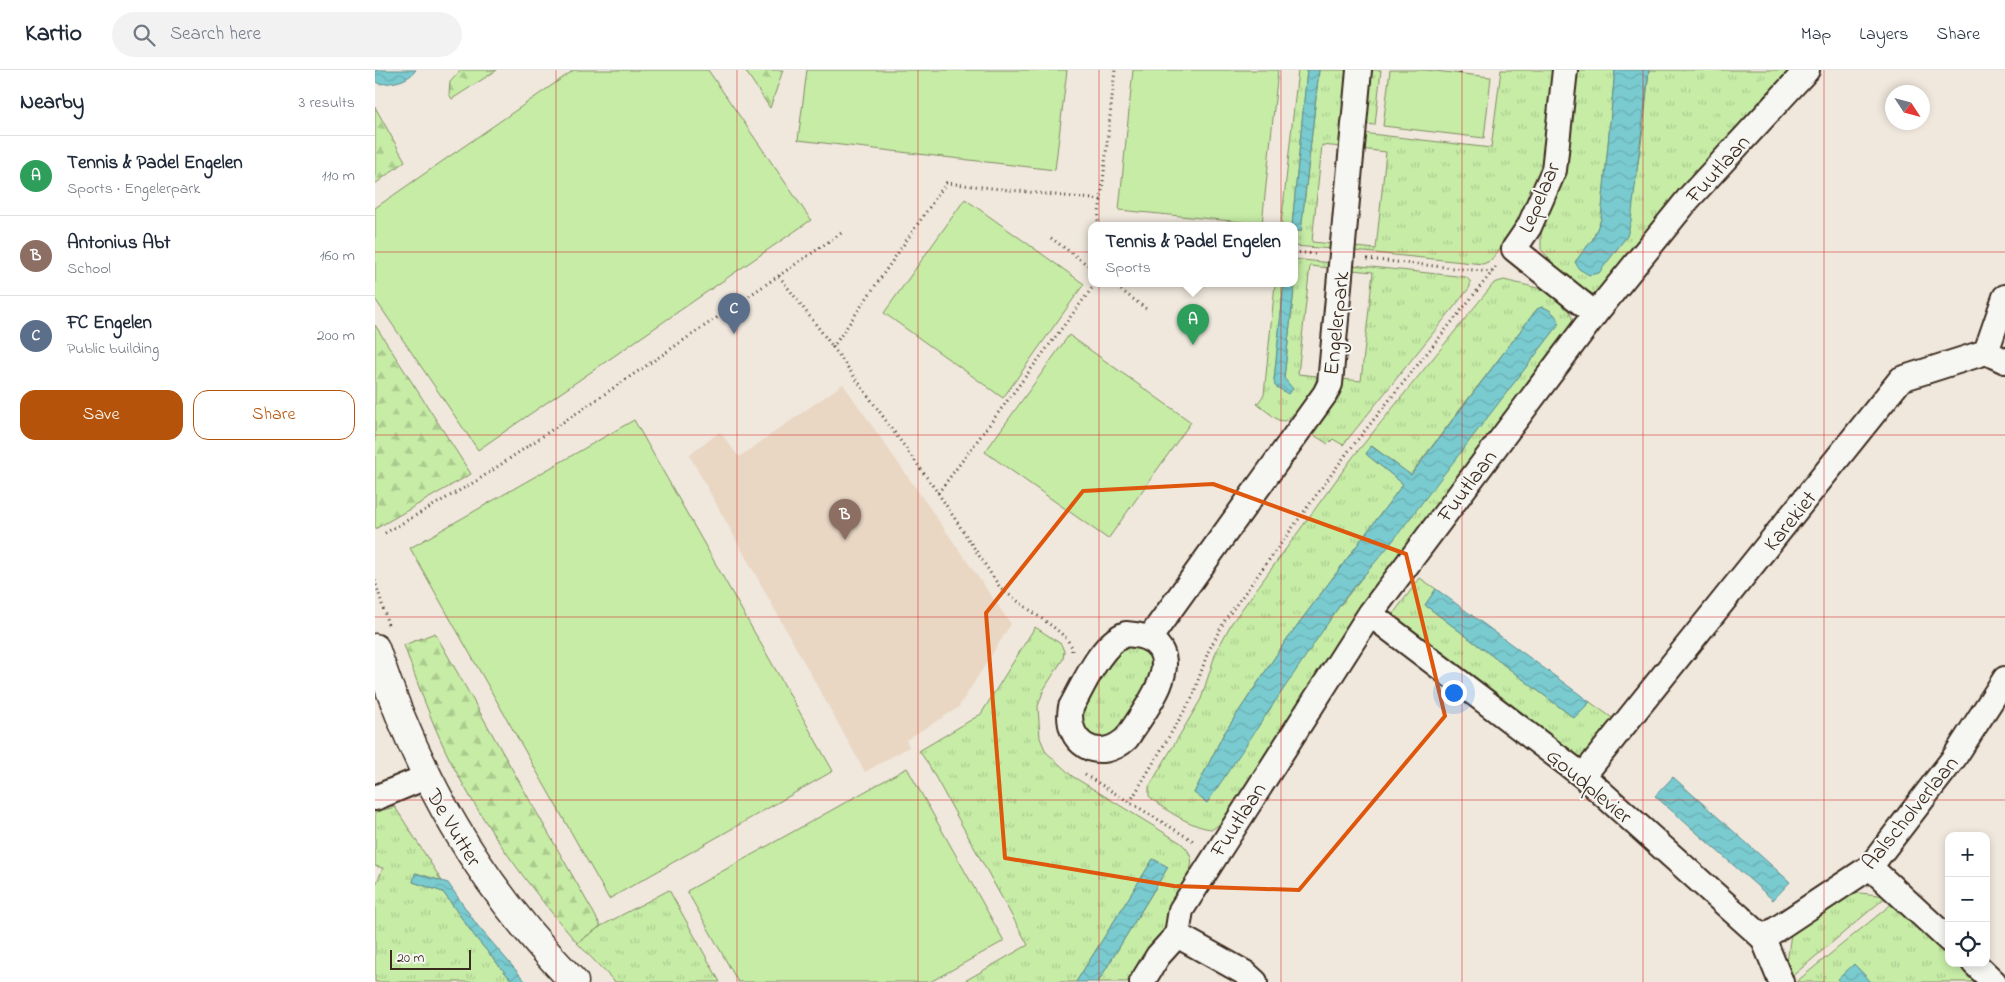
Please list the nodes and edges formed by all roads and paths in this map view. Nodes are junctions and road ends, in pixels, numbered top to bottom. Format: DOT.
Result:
graph roads {
  1 [pos="1115,70"];
  2 [pos="1359,70"];
  3 [pos="1565,70"];
  4 [pos="1807,70"];
  5 [pos="1101,200"];
  6 [pos="1098,222"];
  7 [pos="843,232"];
  8 [pos="1051,238"];
  9 [pos="1514,249"];
  10 [pos="1298,252"];
  11 [pos="1342,257"];
  12 [pos="1088,266"];
  13 [pos="1492,272"];
  14 [pos="779,276"];
  15 [pos="1093,287"];
  16 [pos="1117,287"];
  17 [pos="2005,296"];
  18 [pos="1149,310"];
  19 [pos="1595,314"];
  20 [pos="833,347"];
  21 [pos="1996,357"];
  22 [pos="938,493"];
  23 [pos="385,533"];
  24 [pos="1370,614"];
  25 [pos="1057,629"];
  26 [pos="1149,638"];
  27 [pos="375,648"];
  28 [pos="2005,679"];
  29 [pos="1583,776"];
  30 [pos="426,777"];
  31 [pos="375,798"];
  32 [pos="1130,802"];
  33 [pos="1870,867"];
  34 [pos="1177,935"];
  35 [pos="1945,936"];
  36 [pos="1763,938"];
  37 [pos="1978,967"];
  38 [pos="574,982"];
  39 [pos="1142,982"];
  40 [pos="1255,982"];
  41 [pos="1781,982"];
  42 [pos="1994,982"];
  1 -- 5 [label="path"];
  2 -- 11 [label="street, Engelerpark"];
  3 -- 9 [label="street, Lepelaar"];
  4 -- 19 [label="street, Fuutlaan"];
  5 -- 6 [label="path"];
  5 -- 20 [label="path"];
  7 -- 14 [label="path"];
  8 -- 12 [label="path"];
  9 -- 13 [label="path"];
  9 -- 19 [label="street, Lepelaar"];
  10 -- 11 [label="path"];
  11 -- 13 [label="path"];
  11 -- 26 [label="street, Engelerpark"];
  13 -- 32 [label="path"];
  14 -- 20 [label="path"];
  14 -- 23 [label="path"];
  15 -- 22 [label="path"];
  16 -- 18 [label="path"];
  17 -- 21 [label="street, Karekiet"];
  19 -- 24 [label="street, Fuutlaan"];
  20 -- 22 [label="path"];
  21 -- 29 [label="street, Karekiet"];
  22 -- 25 [label="path"];
  24 -- 29 [label="street, Goudplevier"];
  24 -- 34 [label="street, Fuutlaan"];
  26 -- 26 [label="street"];
  27 -- 30 [label="street, De Vutter"];
  28 -- 33 [label="street, Aalscholverlaan"];
  29 -- 36 [label="street, Goudplevier"];
  30 -- 31 [label="street"];
  30 -- 38 [label="street, De Vutter"];
  33 -- 35 [label="street"];
  33 -- 36 [label="street, Aalscholverlaan"];
  34 -- 39 [label="street"];
  34 -- 40 [label="street"];
  36 -- 41 [label="street, Goudplevier"];
  37 -- 42 [label="street"];
}
